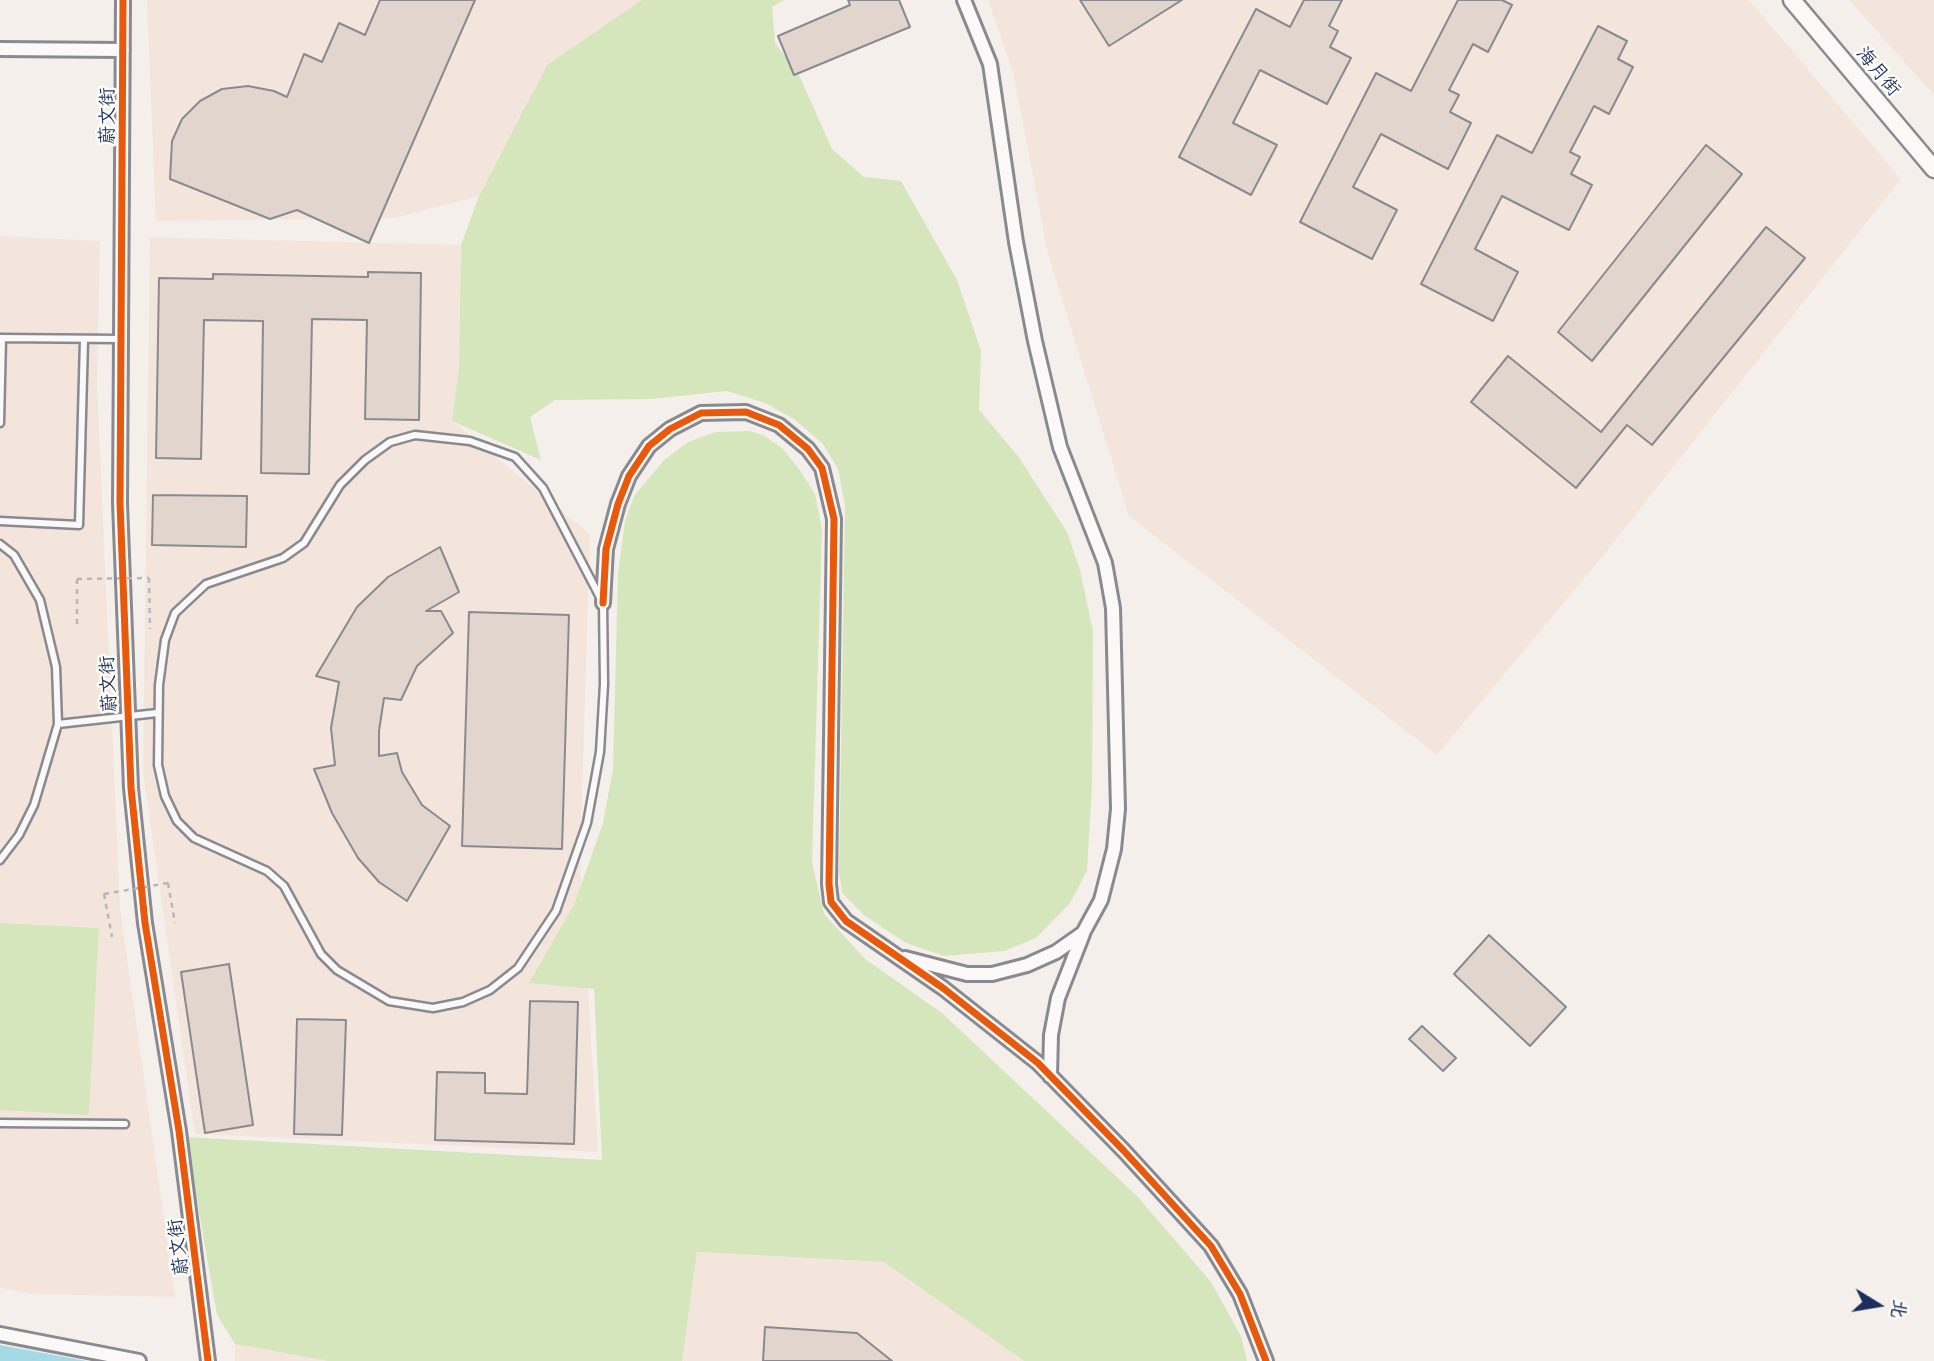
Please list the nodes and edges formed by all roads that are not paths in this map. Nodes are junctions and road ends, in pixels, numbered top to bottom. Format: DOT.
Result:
graph roads {
  1 [pos="123,0"];
  2 [pos="964,0"];
  3 [pos="1792,0"];
  4 [pos="0,49"];
  5 [pos="123,50"];
  6 [pos="1934,169"];
  7 [pos="1,338"];
  8 [pos="122,338"];
  9 [pos="85,340"];
  10 [pos="0,423"];
  11 [pos="0,521"];
  12 [pos="0,544"];
  13 [pos="603,603"];
  14 [pos="158,713"];
  15 [pos="127,718"];
  16 [pos="58,724"];
  17 [pos="0,860"];
  18 [pos="1083,933"];
  19 [pos="894,955"];
  20 [pos="1050,1076"];
  21 [pos="0,1123"];
  22 [pos="125,1124"];
  23 [pos="0,1334"];
  24 [pos="139,1361"];
  25 [pos="208,1361"];
  26 [pos="1266,1361"];
  1 -- 5 [label="street, 蔚文街"];
  2 -- 18 [label="street"];
  3 -- 6 [label="street, 海月街"];
  4 -- 5 [label="street"];
  5 -- 8 [label="street, 蔚文街"];
  7 -- 9 [label="lane"];
  7 -- 10 [label="lane"];
  8 -- 9 [label="lane"];
  8 -- 15 [label="street, 蔚文街"];
  9 -- 11 [label="lane"];
  12 -- 16 [label="lane"];
  13 -- 14 [label="lane"];
  13 -- 14 [label="lane"];
  13 -- 19 [label="street"];
  14 -- 15 [label="lane"];
  15 -- 16 [label="lane"];
  15 -- 25 [label="street, 蔚文街"];
  16 -- 17 [label="lane"];
  18 -- 19 [label="street"];
  18 -- 20 [label="street"];
  19 -- 20 [label="street"];
  20 -- 26 [label="street"];
  21 -- 22 [label="lane"];
  23 -- 24 [label="street"];
}
